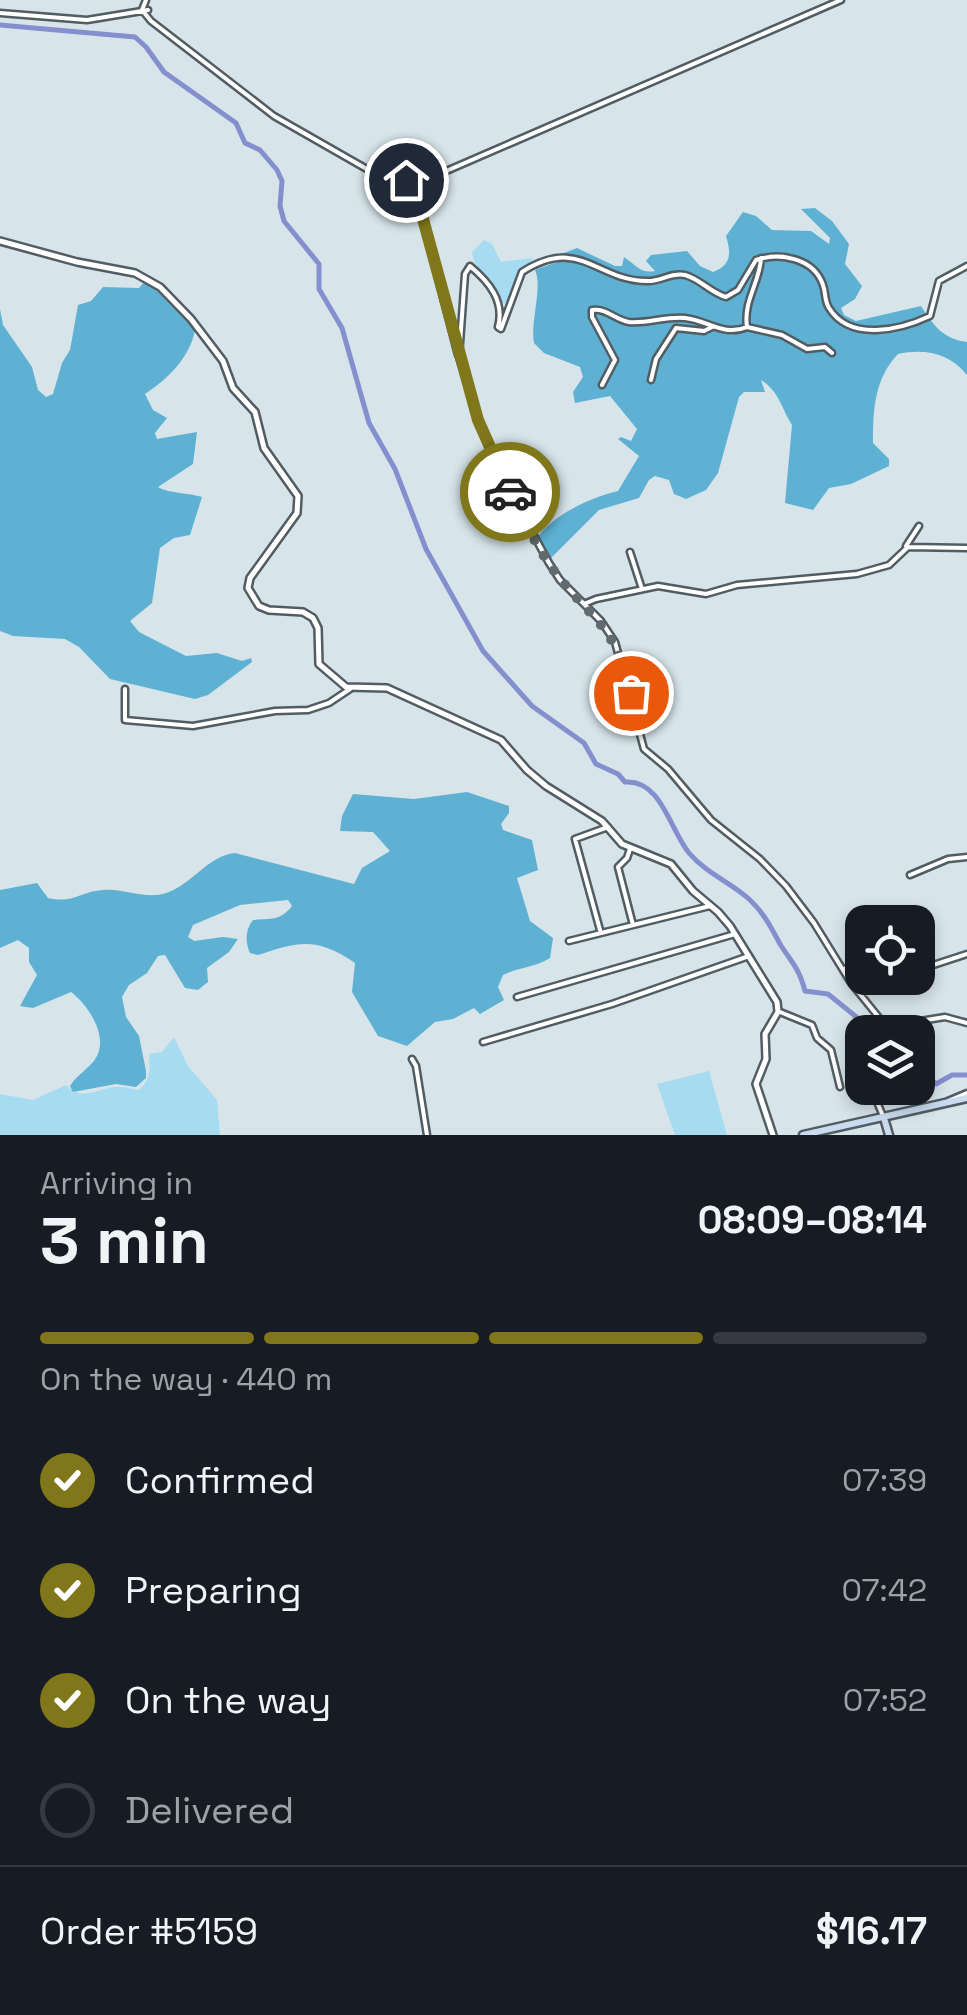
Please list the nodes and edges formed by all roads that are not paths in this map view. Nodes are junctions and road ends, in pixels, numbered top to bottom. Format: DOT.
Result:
graph roads {
  1 [pos="146,0"];
  2 [pos="841,0"];
  3 [pos="145,10"];
  4 [pos="0,13"];
  5 [pos="414,186"];
  6 [pos="0,242"];
  7 [pos="760,258"];
  8 [pos="967,266"];
  9 [pos="712,327"];
  10 [pos="746,327"];
  11 [pos="832,353"];
  12 [pos="459,358"];
  13 [pos="651,380"];
  14 [pos="602,385"];
  15 [pos="919,526"];
  16 [pos="967,548"];
  17 [pos="904,550"];
  18 [pos="630,552"];
  19 [pos="642,590"];
  20 [pos="584,604"];
  21 [pos="126,689"];
  22 [pos="350,690"];
  23 [pos="608,826"];
  24 [pos="630,849"];
  25 [pos="967,857"];
  26 [pos="910,876"];
  27 [pos="711,906"];
  28 [pos="633,924"];
  29 [pos="601,932"];
  30 [pos="734,934"];
  31 [pos="570,941"];
  32 [pos="967,954"];
  33 [pos="749,956"];
  34 [pos="935,963"];
  35 [pos="845,969"];
  36 [pos="842,970"];
  37 [pos="845,974"];
  38 [pos="859,995"];
  39 [pos="517,997"];
  40 [pos="778,1012"];
  41 [pos="967,1023"];
  42 [pos="482,1042"];
  43 [pos="412,1059"];
  44 [pos="840,1087"];
  45 [pos="967,1096"];
  46 [pos="878,1105"];
  47 [pos="884,1118"];
  48 [pos="428,1135"];
  49 [pos="773,1135"];
  50 [pos="802,1135"];
  51 [pos="889,1135"];
  1 -- 3 [label="street"];
  2 -- 5 [label="street"];
  3 -- 4 [label="street"];
  3 -- 5 [label="street"];
  5 -- 12 [label="street"];
  6 -- 22 [label="street"];
  7 -- 8 [label="street"];
  7 -- 10 [label="street"];
  7 -- 12 [label="street"];
  9 -- 10 [label="street"];
  9 -- 13 [label="street"];
  9 -- 14 [label="street"];
  10 -- 11 [label="street"];
  12 -- 20 [label="street"];
  15 -- 17 [label="street"];
  16 -- 17 [label="street"];
  17 -- 19 [label="street"];
  18 -- 19 [label="street"];
  19 -- 20 [label="street"];
  20 -- 36 [label="street"];
  21 -- 22 [label="street"];
  22 -- 23 [label="street"];
  23 -- 24 [label="street"];
  23 -- 29 [label="street"];
  24 -- 27 [label="street"];
  24 -- 28 [label="street"];
  25 -- 26 [label="street"];
  27 -- 28 [label="street"];
  27 -- 30 [label="street"];
  28 -- 29 [label="street"];
  29 -- 31 [label="street"];
  30 -- 33 [label="street"];
  30 -- 39 [label="street"];
  32 -- 34 [label="street"];
  33 -- 40 [label="street"];
  33 -- 42 [label="street"];
  35 -- 36 [label="street"];
  36 -- 37 [label="street"];
  38 -- 41 [label="street"];
  40 -- 44 [label="street"];
  40 -- 49 [label="street"];
  43 -- 48 [label="street"];
  45 -- 47 [label="main road"];
  46 -- 47 [label="street"];
  47 -- 50 [label="main road"];
  47 -- 51 [label="main road"];
}
